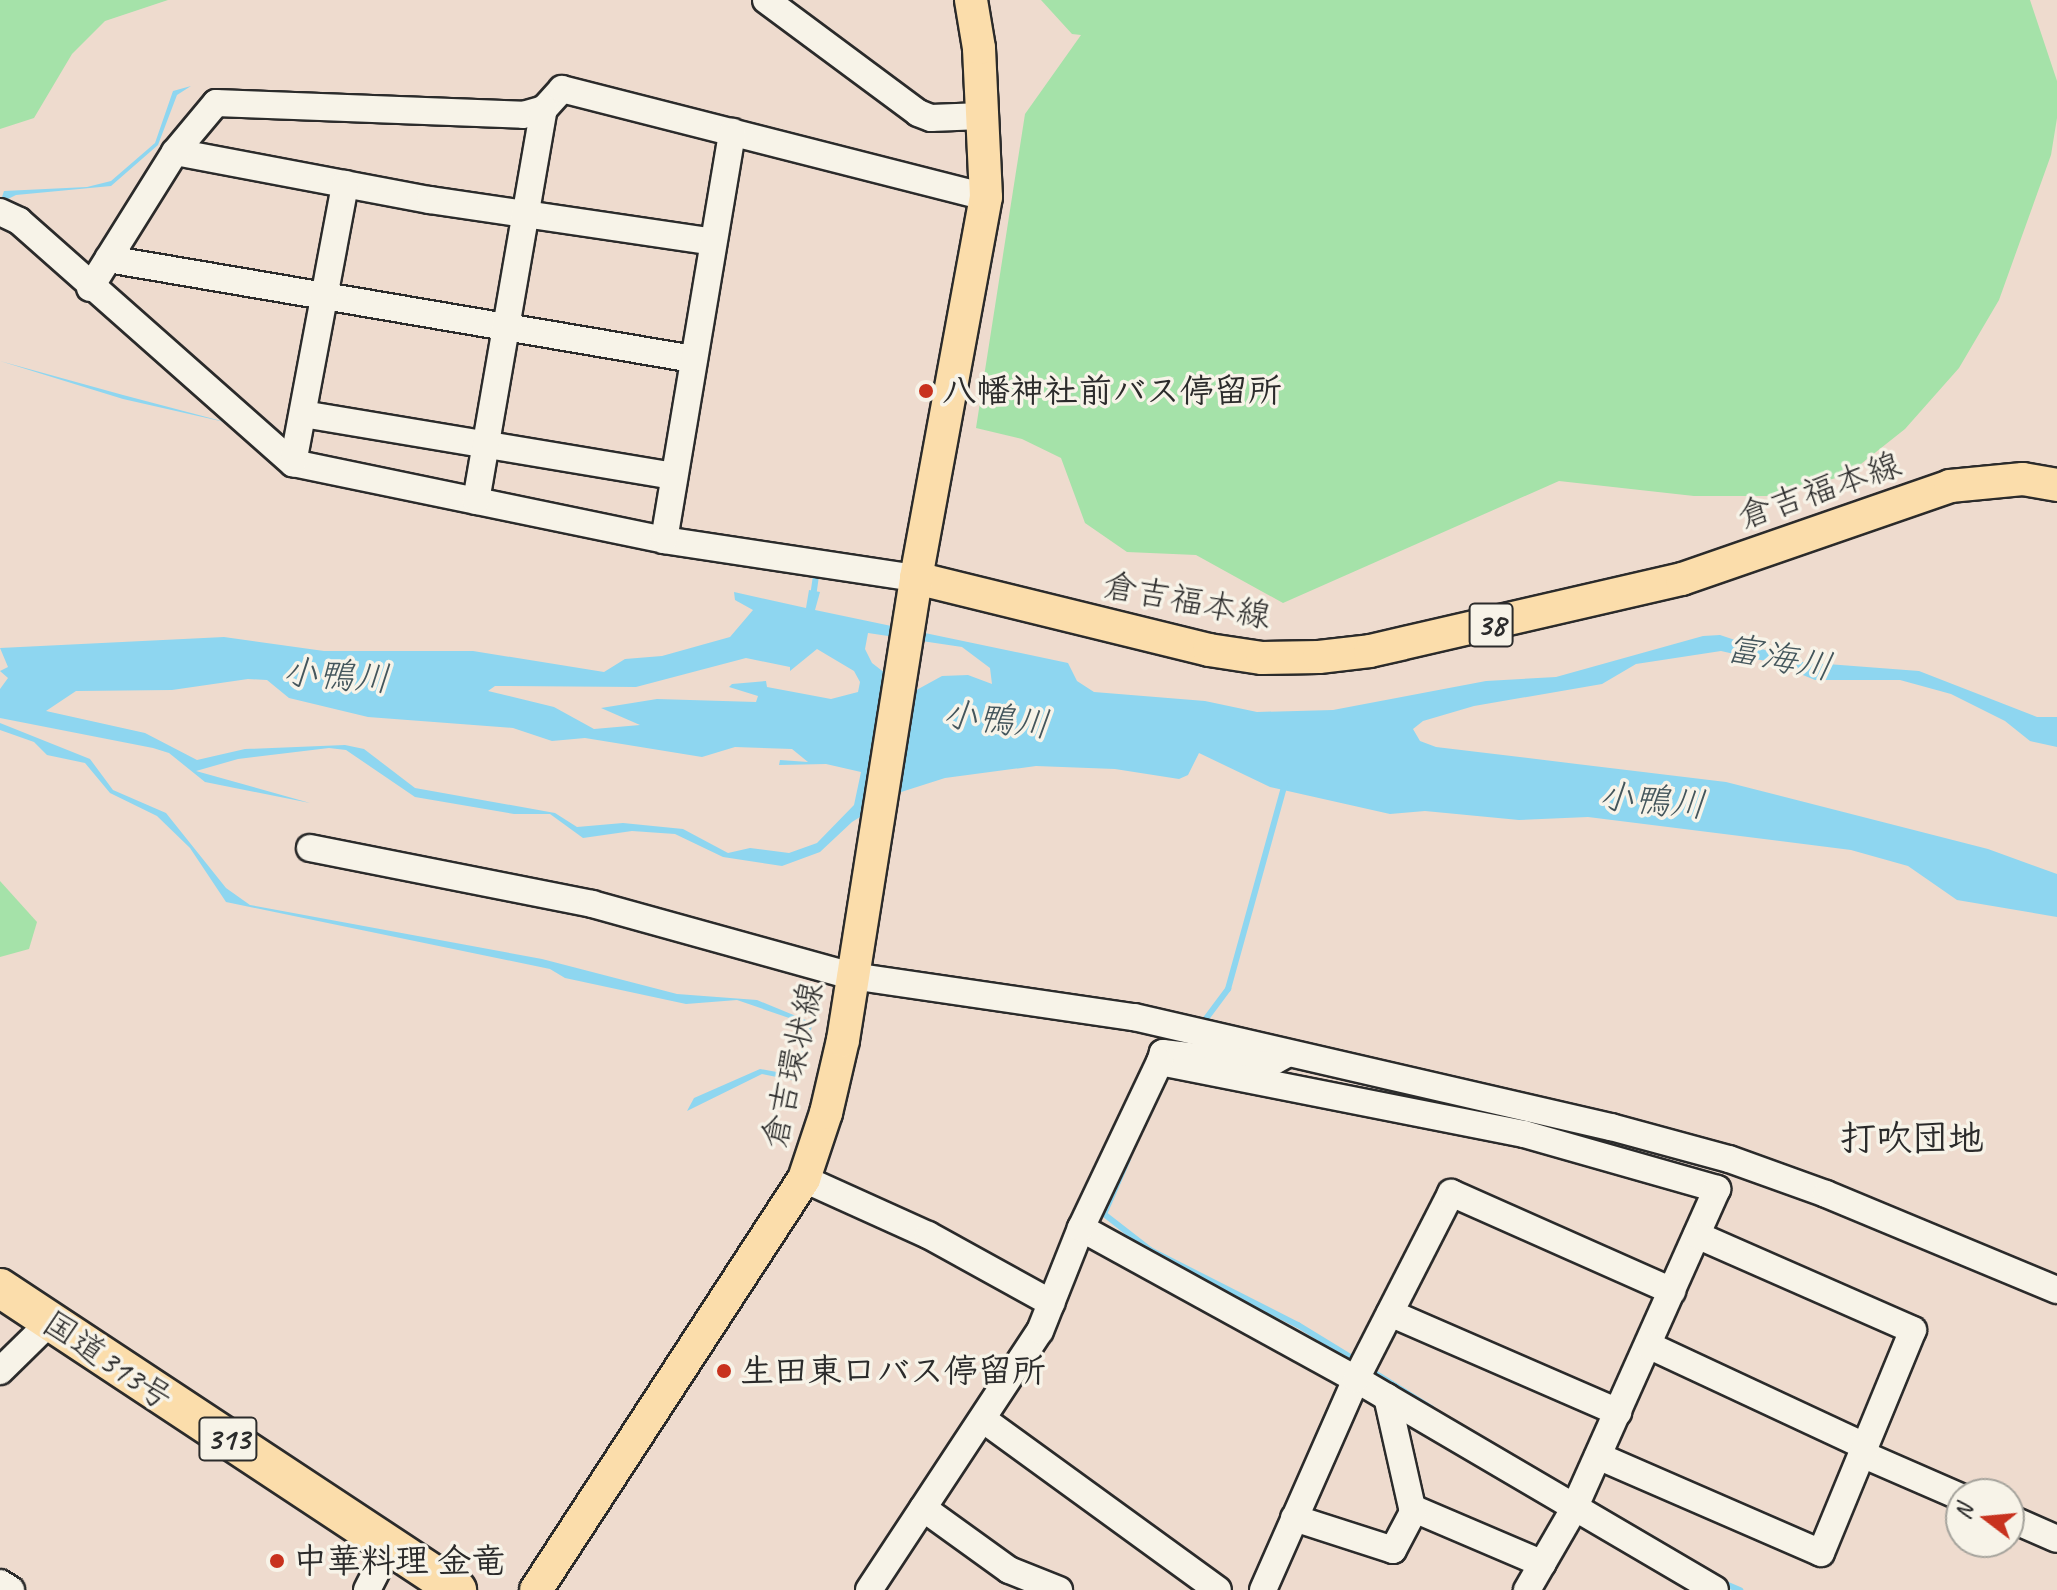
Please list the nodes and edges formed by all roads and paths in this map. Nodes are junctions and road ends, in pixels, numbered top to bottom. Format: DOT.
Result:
graph roads {
  1 [pos="766,0"];
  2 [pos="971,0"];
  3 [pos="544,109"];
  4 [pos="982,116"];
  5 [pos="732,132"];
  6 [pos="175,152"];
  7 [pos="345,184"];
  8 [pos="986,197"];
  9 [pos="0,212"];
  10 [pos="526,215"];
  11 [pos="713,242"];
  12 [pos="108,259"];
  13 [pos="90,288"];
  14 [pos="325,295"];
  15 [pos="508,328"];
  16 [pos="693,359"];
  17 [pos="303,414"];
  18 [pos="488,445"];
  19 [pos="293,463"];
  20 [pos="673,476"];
  21 [pos="2057,485"];
  22 [pos="476,501"];
  23 [pos="664,540"];
  24 [pos="916,578"];
  25 [pos="310,848"];
  26 [pos="854,963"];
  27 [pos="1290,1052"];
  28 [pos="1160,1062"];
  29 [pos="804,1179"];
  30 [pos="1081,1228"];
  31 [pos="1697,1235"];
  32 [pos="0,1288"];
  33 [pos="2057,1290"];
  34 [pos="1672,1291"];
  35 [pos="1051,1303"];
  36 [pos="1390,1313"];
  37 [pos="51,1321"];
  38 [pos="1648,1345"];
  39 [pos="0,1371"];
  40 [pos="1356,1379"];
  41 [pos="1387,1397"];
  42 [pos="1618,1412"];
  43 [pos="984,1420"];
  44 [pos="1864,1450"];
  45 [pos="1598,1456"];
  46 [pos="1945,1489"];
  47 [pos="923,1508"];
  48 [pos="1412,1508"];
  49 [pos="1574,1509"];
  50 [pos="1294,1518"];
  51 [pos="2025,1525"];
  52 [pos="2057,1539"];
  53 [pos="389,1547"];
  54 [pos="1543,1564"];
  55 [pos="0,1583"];
  56 [pos="11,1590"];
  57 [pos="367,1590"];
  58 [pos="457,1590"];
  59 [pos="536,1590"];
  60 [pos="869,1590"];
  61 [pos="1059,1590"];
  62 [pos="1218,1590"];
  63 [pos="1263,1590"];
  64 [pos="1527,1590"];
  65 [pos="1715,1590"];
  1 -- 4 [label="street"];
  2 -- 4 [label="main road"];
  3 -- 5 [label="street"];
  3 -- 6 [label="street"];
  3 -- 10 [label="street"];
  4 -- 8 [label="main road"];
  5 -- 8 [label="street"];
  5 -- 11 [label="street"];
  6 -- 7 [label="street"];
  6 -- 12 [label="street"];
  7 -- 10 [label="street"];
  7 -- 14 [label="street"];
  8 -- 24 [label="main road"];
  9 -- 13 [label="street"];
  10 -- 11 [label="street"];
  10 -- 15 [label="street"];
  11 -- 16 [label="street"];
  12 -- 13 [label="street"];
  12 -- 14 [label="street"];
  13 -- 19 [label="street"];
  14 -- 15 [label="street"];
  14 -- 17 [label="street"];
  15 -- 16 [label="street"];
  15 -- 18 [label="street"];
  16 -- 20 [label="street"];
  17 -- 18 [label="street"];
  17 -- 19 [label="street"];
  18 -- 20 [label="street"];
  18 -- 22 [label="street"];
  19 -- 22 [label="street"];
  20 -- 23 [label="street"];
  21 -- 24 [label="main road, 倉吉福本線 / 38"];
  22 -- 23 [label="street"];
  23 -- 24 [label="street"];
  24 -- 26 [label="main road, 倉吉環状線"];
  25 -- 26 [label="street"];
  26 -- 27 [label="street"];
  26 -- 29 [label="main road, 倉吉環状線"];
  27 -- 28 [label="street"];
  27 -- 33 [label="street"];
  28 -- 30 [label="street"];
  28 -- 31 [label="street"];
  29 -- 35 [label="street"];
  29 -- 59 [label="main road, 倉吉環状線"];
  30 -- 35 [label="street"];
  30 -- 40 [label="street"];
  31 -- 34 [label="street"];
  31 -- 44 [label="street"];
  32 -- 37 [label="highway, 国道313号 / 313"];
  34 -- 36 [label="street"];
  34 -- 38 [label="street"];
  35 -- 43 [label="street"];
  36 -- 40 [label="street"];
  36 -- 42 [label="street"];
  37 -- 39 [label="street"];
  37 -- 53 [label="highway, 国道313号 / 313"];
  38 -- 42 [label="street"];
  38 -- 44 [label="street"];
  40 -- 41 [label="street"];
  40 -- 50 [label="street"];
  41 -- 48 [label="street"];
  41 -- 49 [label="street"];
  42 -- 45 [label="street"];
  43 -- 47 [label="street"];
  43 -- 62 [label="street"];
  44 -- 45 [label="street"];
  44 -- 46 [label="street"];
  45 -- 49 [label="street"];
  47 -- 60 [label="street"];
  47 -- 61 [label="street"];
  48 -- 50 [label="street"];
  48 -- 54 [label="street"];
  49 -- 54 [label="street"];
  49 -- 65 [label="street"];
  50 -- 63 [label="street"];
  51 -- 52 [label="street"];
  53 -- 57 [label="street"];
  53 -- 58 [label="highway, 国道313号 / 313"];
  54 -- 64 [label="street"];
  55 -- 56 [label="street"];
}
